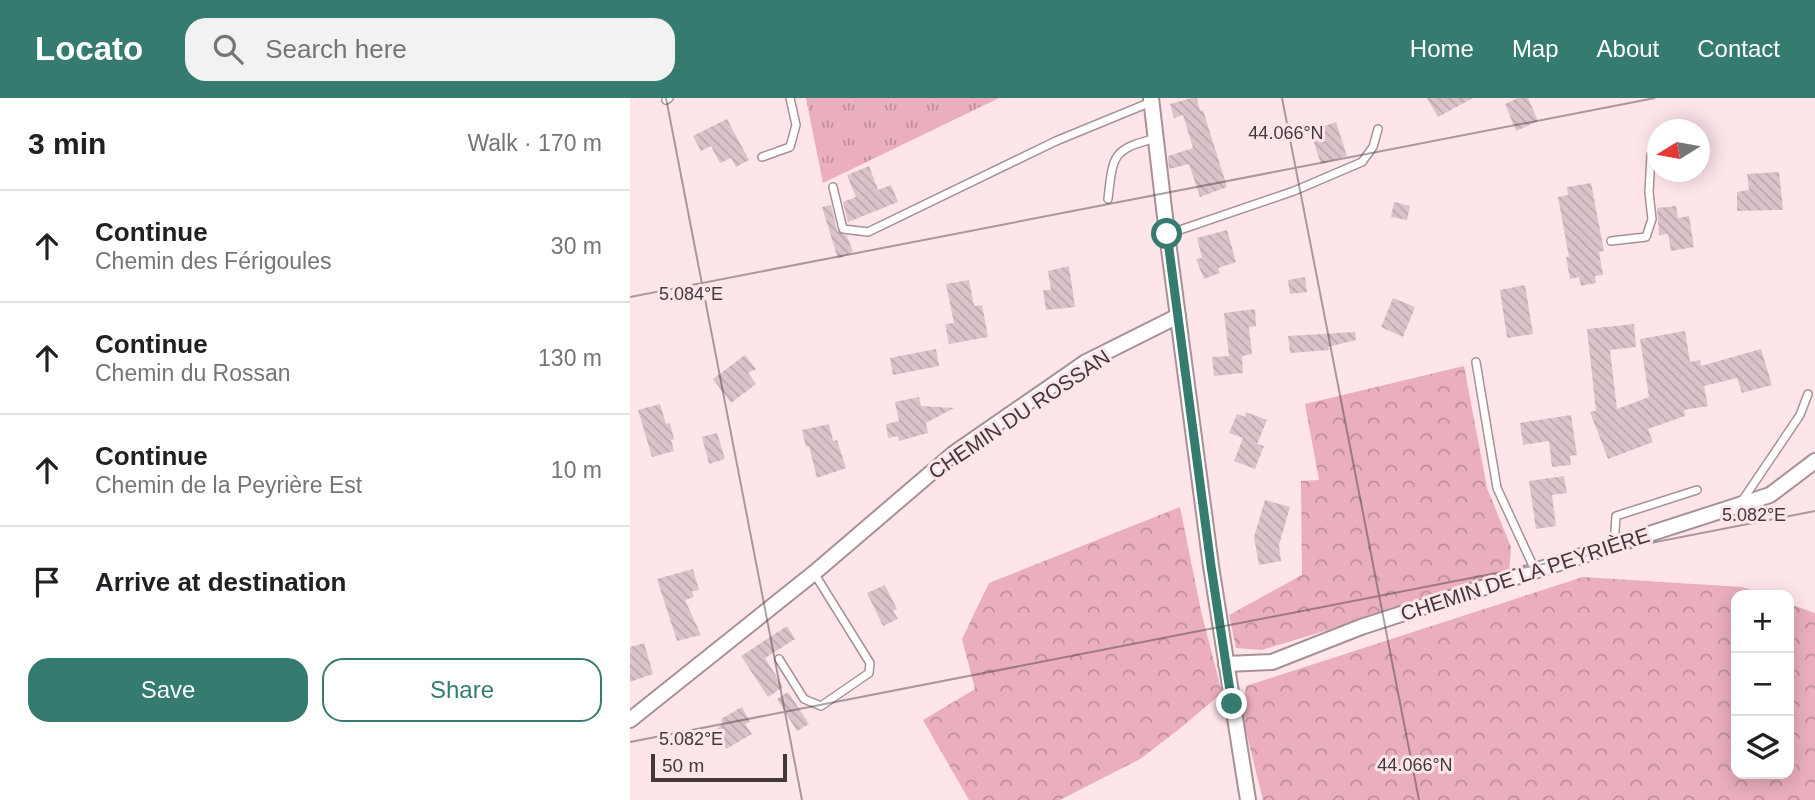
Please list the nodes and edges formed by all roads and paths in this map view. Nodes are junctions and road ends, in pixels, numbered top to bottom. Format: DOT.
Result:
graph roads {
  1 [pos="790,98"];
  2 [pos="1152,100"];
  3 [pos="1378,129"];
  4 [pos="1157,138"];
  5 [pos="762,158"];
  6 [pos="1650,182"];
  7 [pos="833,187"];
  8 [pos="1108,199"];
  9 [pos="1167,234"];
  10 [pos="1611,241"];
  11 [pos="1178,316"];
  12 [pos="1476,362"];
  13 [pos="1808,394"];
  14 [pos="1815,461"];
  15 [pos="1697,490"];
  16 [pos="1740,505"];
  17 [pos="1614,545"];
  18 [pos="1535,571"];
  19 [pos="814,573"];
  20 [pos="779,659"];
  21 [pos="1226,664"];
  22 [pos="630,720"];
  23 [pos="1248,800"];
  1 -- 5 [label="lane"];
  2 -- 4 [label="street"];
  2 -- 7 [label="lane"];
  3 -- 9 [label="lane"];
  4 -- 8 [label="lane"];
  4 -- 9 [label="street"];
  6 -- 10 [label="lane"];
  9 -- 11 [label="street"];
  11 -- 19 [label="street, CHEMIN DU ROSSAN"];
  11 -- 21 [label="street"];
  12 -- 18 [label="lane"];
  13 -- 16 [label="lane"];
  14 -- 16 [label="street, CHEMIN DE LA PEYRIÈRE"];
  15 -- 17 [label="lane"];
  16 -- 17 [label="street, CHEMIN DE LA PEYRIÈRE"];
  17 -- 18 [label="street, CHEMIN DE LA PEYRIÈRE"];
  18 -- 21 [label="street, CHEMIN DE LA PEYRIÈRE"];
  19 -- 20 [label="lane"];
  19 -- 22 [label="street, CHEMIN DU ROSSAN"];
  21 -- 23 [label="street"];
}
